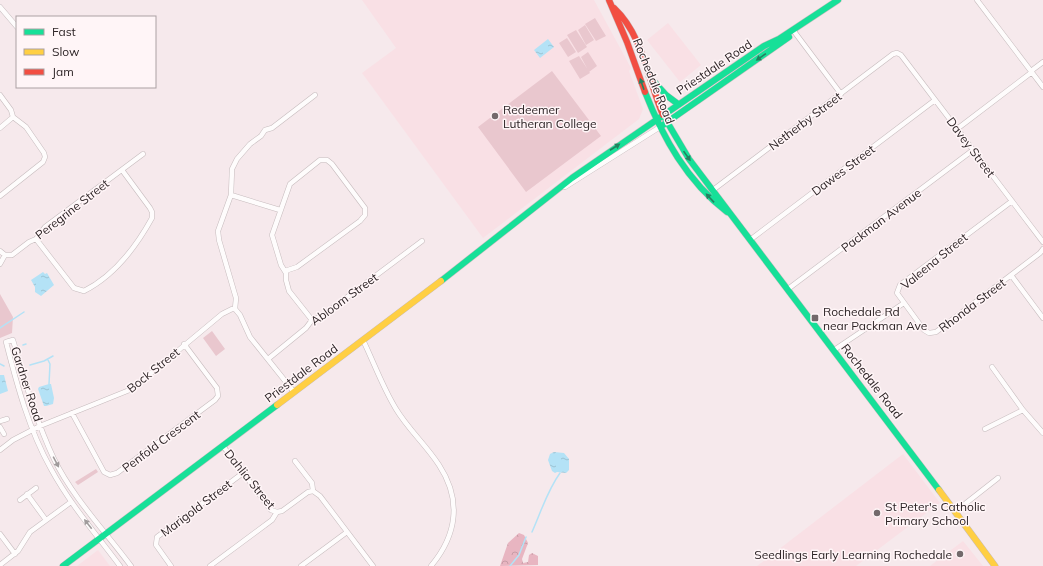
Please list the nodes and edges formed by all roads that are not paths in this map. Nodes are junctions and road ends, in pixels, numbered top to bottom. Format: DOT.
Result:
graph roads {
  1 [pos="609,0"];
  2 [pos="838,0"];
  3 [pos="977,0"];
  4 [pos="0,7"];
  5 [pos="614,8"];
  6 [pos="16,26"];
  7 [pos="794,32"];
  8 [pos="897,53"];
  9 [pos="1043,62"];
  10 [pos="1031,72"];
  11 [pos="648,75"];
  12 [pos="1043,87"];
  13 [pos="841,94"];
  14 [pos="0,95"];
  15 [pos="315,95"];
  16 [pos="935,100"];
  17 [pos="678,104"];
  18 [pos="663,115"];
  19 [pos="13,117"];
  20 [pos="656,120"];
  21 [pos="667,123"];
  22 [pos="660,127"];
  23 [pos="0,128"];
  24 [pos="957,129"];
  25 [pos="973,150"];
  26 [pos="143,154"];
  27 [pos="122,170"];
  28 [pos="713,190"];
  29 [pos="231,195"];
  30 [pos="0,196"];
  31 [pos="551,196"];
  32 [pos="1012,201"];
  33 [pos="280,210"];
  34 [pos="728,212"];
  35 [pos="36,239"];
  36 [pos="750,240"];
  37 [pos="422,241"];
  38 [pos="1043,242"];
  39 [pos="1043,249"];
  40 [pos="0,252"];
  41 [pos="5,255"];
  42 [pos="0,264"];
  43 [pos="286,272"];
  44 [pos="1011,276"];
  45 [pos="788,289"];
  46 [pos="904,303"];
  47 [pos="234,309"];
  48 [pos="1043,318"];
  49 [pos="312,320"];
  50 [pos="363,340"];
  51 [pos="184,344"];
  52 [pos="834,350"];
  53 [pos="268,359"];
  54 [pos="992,367"];
  55 [pos="294,392"];
  56 [pos="1023,410"];
  57 [pos="72,413"];
  58 [pos="7,418"];
  59 [pos="0,421"];
  60 [pos="40,426"];
  61 [pos="0,427"];
  62 [pos="985,429"];
  63 [pos="33,431"];
  64 [pos="1043,433"];
  65 [pos="4,434"];
  66 [pos="223,446"];
  67 [pos="0,450"];
  68 [pos="295,461"];
  69 [pos="243,473"];
  70 [pos="998,478"];
  71 [pos="36,488"];
  72 [pos="313,491"];
  73 [pos="27,494"];
  74 [pos="20,500"];
  75 [pos="71,502"];
  76 [pos="956,511"];
  77 [pos="277,512"];
  78 [pos="46,520"];
  79 [pos="347,532"];
  80 [pos="106,533"];
  81 [pos="0,534"];
  82 [pos="99,539"];
  83 [pos="15,554"];
  84 [pos="0,565"];
  85 [pos="62,566"];
  86 [pos="120,566"];
  87 [pos="131,566"];
  88 [pos="171,566"];
  89 [pos="210,566"];
  90 [pos="301,566"];
  91 [pos="374,566"];
  92 [pos="431,566"];
  93 [pos="995,566"];
  1 -- 5 [label="street, Rochedale Road"];
  2 -- 7 [label="street, Priestdale Road"];
  3 -- 10 [label="street"];
  4 -- 6 [label="street"];
  5 -- 11 [label="street, Rochedale Road"];
  20 -- 5 [label="street, Rochedale Road, one-way"];
  7 -- 13 [label="street"];
  7 -- 17 [label="street, Priestdale Road"];
  7 -- 21 [label="street, Priestdale Road, one-way"];
  8 -- 13 [label="street, Netherby Street"];
  8 -- 16 [label="street, Davey Street"];
  9 -- 10 [label="street"];
  10 -- 12 [label="street"];
  10 -- 24 [label="street"];
  11 -- 17 [label="street"];
  11 -- 18 [label="street, Rochedale Road"];
  13 -- 28 [label="street, Netherby Street"];
  14 -- 19 [label="street"];
  15 -- 29 [label="street"];
  16 -- 24 [label="street, Davey Street"];
  16 -- 36 [label="street, Dawes Street"];
  17 -- 18 [label="street, Priestdale Road"];
  18 -- 20 [label="street, Priestdale Road"];
  18 -- 21 [label="street, Rochedale Road"];
  19 -- 23 [label="street"];
  19 -- 30 [label="street"];
  20 -- 22 [label="street, Rochedale Road"];
  31 -- 20 [label="street, Priestdale Road, one-way"];
  21 -- 22 [label="street, Priestdale Road"];
  21 -- 28 [label="street, Rochedale Road, one-way"];
  22 -- 31 [label="street, Priestdale Road"];
  34 -- 22 [label="street, Rochedale Road, one-way"];
  24 -- 25 [label="street, Davey Street"];
  25 -- 32 [label="street, Davey Street"];
  25 -- 45 [label="street, Packman Avenue"];
  26 -- 27 [label="street, Peregrine Street"];
  27 -- 35 [label="street, Peregrine Street"];
  27 -- 35 [label="street"];
  28 -- 34 [label="street, Rochedale Road"];
  29 -- 33 [label="street"];
  29 -- 47 [label="street"];
  31 -- 50 [label="street, Priestdale Road"];
  32 -- 38 [label="street, Davey Street"];
  32 -- 46 [label="street, Valeena Street"];
  33 -- 43 [label="street"];
  33 -- 43 [label="street"];
  34 -- 36 [label="street, Rochedale Road"];
  35 -- 41 [label="street, Peregrine Street"];
  36 -- 45 [label="street, Rochedale Road"];
  37 -- 49 [label="street, Abloom Street"];
  39 -- 44 [label="street, Rhonda Street"];
  40 -- 41 [label="street"];
  41 -- 42 [label="street"];
  43 -- 49 [label="street"];
  44 -- 46 [label="street, Rhonda Street"];
  44 -- 48 [label="street"];
  45 -- 52 [label="street, Rochedale Road"];
  46 -- 52 [label="street, Valeena Street"];
  47 -- 51 [label="street, Bock Street"];
  47 -- 53 [label="street"];
  49 -- 53 [label="street, Abloom Street"];
  50 -- 55 [label="street, Priestdale Road"];
  50 -- 92 [label="street"];
  51 -- 57 [label="street, Bock Street"];
  51 -- 57 [label="street, Penfold Crescent"];
  52 -- 76 [label="street, Rochedale Road"];
  53 -- 55 [label="street"];
  54 -- 56 [label="street"];
  55 -- 66 [label="street, Priestdale Road"];
  56 -- 62 [label="street"];
  56 -- 64 [label="street"];
  57 -- 60 [label="street, Bock Street"];
  58 -- 59 [label="street"];
  60 -- 63 [label="street, Bock Street"];
  60 -- 63 [label="street, Gardner Road"];
  60 -- 80 [label="street, Gardner Road, one-way"];
  61 -- 65 [label="street"];
  63 -- 67 [label="street, Bock Street"];
  63 -- 75 [label="street, Gardner Road"];
  66 -- 69 [label="street, Dahlia Street"];
  66 -- 80 [label="street, Priestdale Road"];
  68 -- 72 [label="street"];
  69 -- 77 [label="street, Dahlia Street"];
  69 -- 88 [label="street, Marigold Street"];
  70 -- 76 [label="street"];
  71 -- 73 [label="street"];
  72 -- 77 [label="street"];
  72 -- 79 [label="street"];
  73 -- 74 [label="street"];
  73 -- 78 [label="street"];
  75 -- 78 [label="street"];
  82 -- 75 [label="street, Gardner Road, one-way"];
  76 -- 93 [label="street, Rochedale Road"];
  77 -- 89 [label="street"];
  78 -- 83 [label="street"];
  79 -- 90 [label="street"];
  79 -- 91 [label="street"];
  80 -- 82 [label="street, Priestdale Road"];
  80 -- 87 [label="street, Gardner Road"];
  81 -- 83 [label="street"];
  82 -- 85 [label="street, Priestdale Road"];
  82 -- 86 [label="street, Gardner Road"];
  83 -- 84 [label="street"];
}
